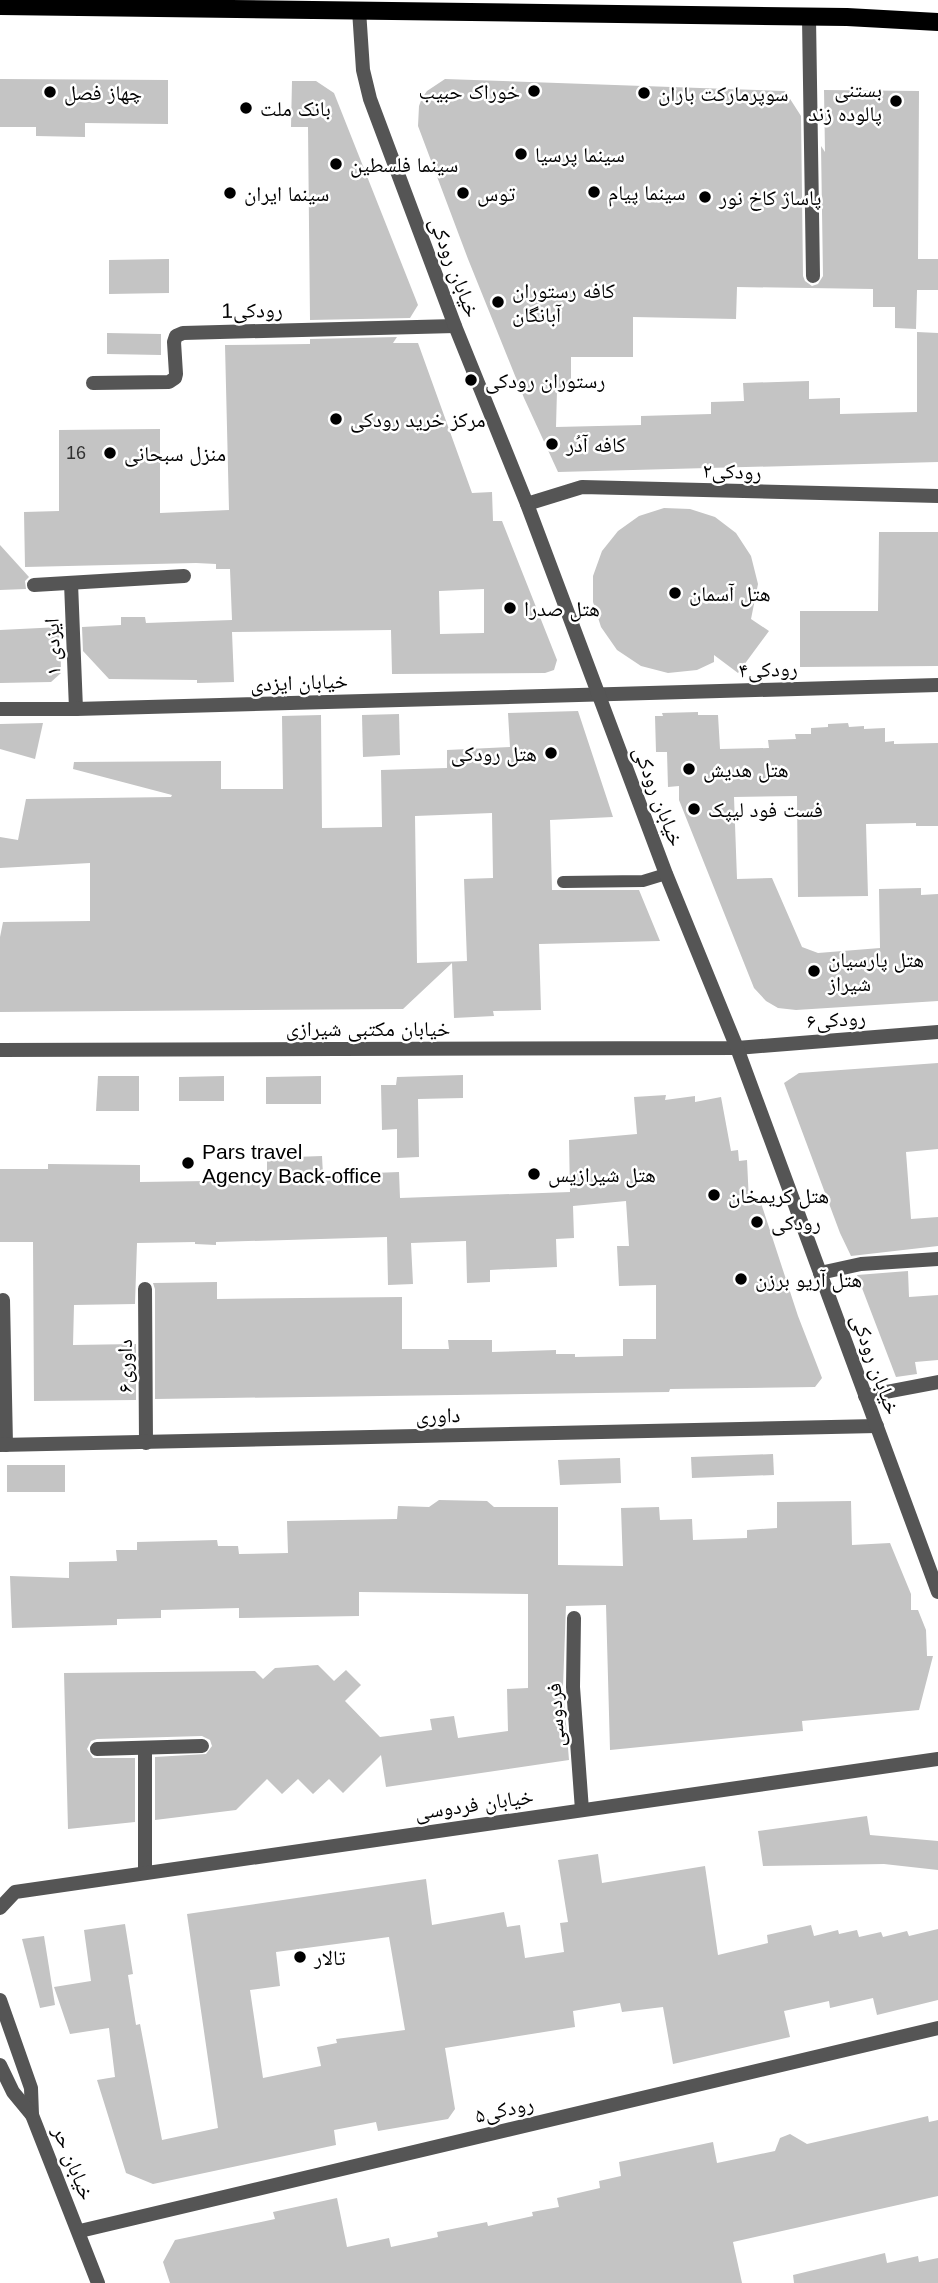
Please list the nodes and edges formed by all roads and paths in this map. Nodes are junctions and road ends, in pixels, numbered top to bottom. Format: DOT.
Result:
graph roads {
  1 [pos="0,6"];
  2 [pos="848,8"];
  3 [pos="359,10"];
  4 [pos="938,15"];
  5 [pos="809,18"];
  6 [pos="919,22"];
  7 [pos="938,22"];
  8 [pos="813,276"];
  9 [pos="455,327"];
  10 [pos="93,383"];
  11 [pos="938,496"];
  12 [pos="527,504"];
  13 [pos="184,576"];
  14 [pos="71,583"];
  15 [pos="34,585"];
  16 [pos="938,685"];
  17 [pos="598,695"];
  18 [pos="0,709"];
  19 [pos="76,709"];
  20 [pos="666,874"];
  21 [pos="563,882"];
  22 [pos="938,1032"];
  23 [pos="737,1048"];
  24 [pos="0,1050"];
  25 [pos="938,1259"];
  26 [pos="820,1273"];
  27 [pos="145,1289"];
  28 [pos="3,1300"];
  29 [pos="938,1382"];
  30 [pos="865,1395"];
  31 [pos="877,1426"];
  32 [pos="146,1443"];
  33 [pos="3,1445"];
  34 [pos="938,1592"];
  35 [pos="574,1618"];
  36 [pos="202,1746"];
  37 [pos="145,1748"];
  38 [pos="97,1749"];
  39 [pos="938,1759"];
  40 [pos="582,1810"];
  41 [pos="145,1872"];
  42 [pos="0,1908"];
  43 [pos="0,2000"];
  44 [pos="938,2028"];
  45 [pos="0,2065"];
  46 [pos="0,2073"];
  47 [pos="13,2092"];
  48 [pos="32,2115"];
  49 [pos="80,2231"];
  50 [pos="98,2283"];
  1 -- 3 [label="main road"];
  2 -- 5 [label="main road"];
  2 -- 6 [label="main road"];
  3 -- 5 [label="main road"];
  3 -- 9 [label="street, خیابان رودکی"];
  4 -- 6 [label="lane"];
  5 -- 8 [label="street"];
  6 -- 7 [label="main road"];
  9 -- 10 [label="street, 1رودکی"];
  9 -- 12 [label="street, خیابان رودکی"];
  11 -- 12 [label="street, رودکی۲"];
  12 -- 17 [label="street, خیابان رودکی"];
  13 -- 14 [label="street"];
  14 -- 15 [label="street"];
  14 -- 19 [label="street, ایزدی ۱"];
  16 -- 17 [label="street, رودکی۴"];
  17 -- 19 [label="street, خیابان ایزدی"];
  17 -- 20 [label="street, خیابان رودکی"];
  18 -- 19 [label="street, خیابان ایزدی"];
  20 -- 21 [label="lane"];
  20 -- 23 [label="street, خیابان رودکی"];
  22 -- 23 [label="street, رودکی۶"];
  23 -- 24 [label="street, خیابان مکتبی شیرازی"];
  23 -- 26 [label="street, خیابان رودکی"];
  25 -- 26 [label="street"];
  26 -- 30 [label="street, خیابان رودکی"];
  27 -- 32 [label="street, داوری۶"];
  28 -- 33 [label="street"];
  29 -- 30 [label="street"];
  30 -- 31 [label="street, خیابان رودکی"];
  31 -- 32 [label="street, داوری"];
  31 -- 34 [label="street, خیابان رودکی"];
  32 -- 33 [label="street, داوری"];
  35 -- 40 [label="street, فردوسی"];
  36 -- 37 [label="street"];
  37 -- 38 [label="street"];
  37 -- 41 [label="street"];
  39 -- 40 [label="street, خیابان فردوسی"];
  40 -- 41 [label="street, خیابان فردوسی"];
  41 -- 42 [label="street, خیابان فردوسی"];
  43 -- 48 [label="street"];
  44 -- 49 [label="street, رودکی۵"];
  45 -- 47 [label="street, خیابان حر"];
  46 -- 47 [label="street"];
  47 -- 48 [label="street, خیابان حر"];
  48 -- 49 [label="street, خیابان حر"];
  49 -- 50 [label="street, خیابان حر"];
}
